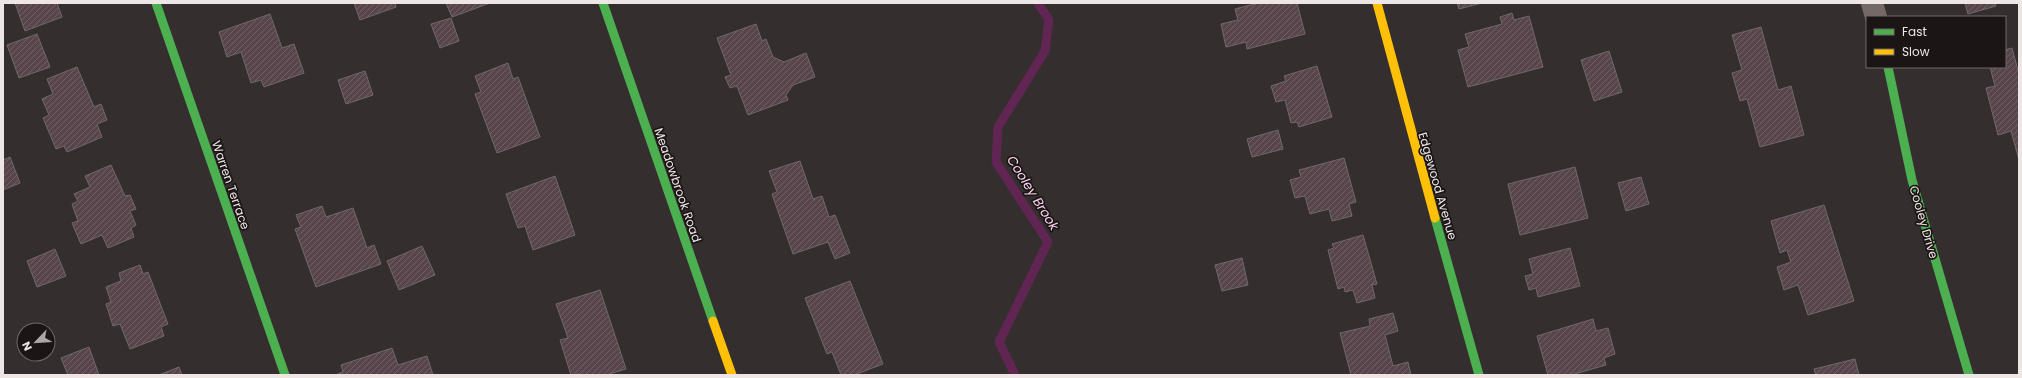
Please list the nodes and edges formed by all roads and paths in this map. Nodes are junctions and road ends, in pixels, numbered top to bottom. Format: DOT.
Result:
graph roads {
  1 [pos="156,3"];
  2 [pos="603,3"];
  3 [pos="1377,3"];
  4 [pos="1872,3"];
  5 [pos="1876,16"];
  6 [pos="1888,68"];
  7 [pos="285,375"];
  8 [pos="732,375"];
  9 [pos="1479,375"];
  10 [pos="1969,375"];
  1 -- 7 [label="street, Warren Terrace"];
  2 -- 8 [label="street, Meadowbrook Road"];
  3 -- 9 [label="street, Edgewood Avenue"];
  4 -- 5 [label="street"];
  6 -- 10 [label="street, Cooley Drive"];
}
